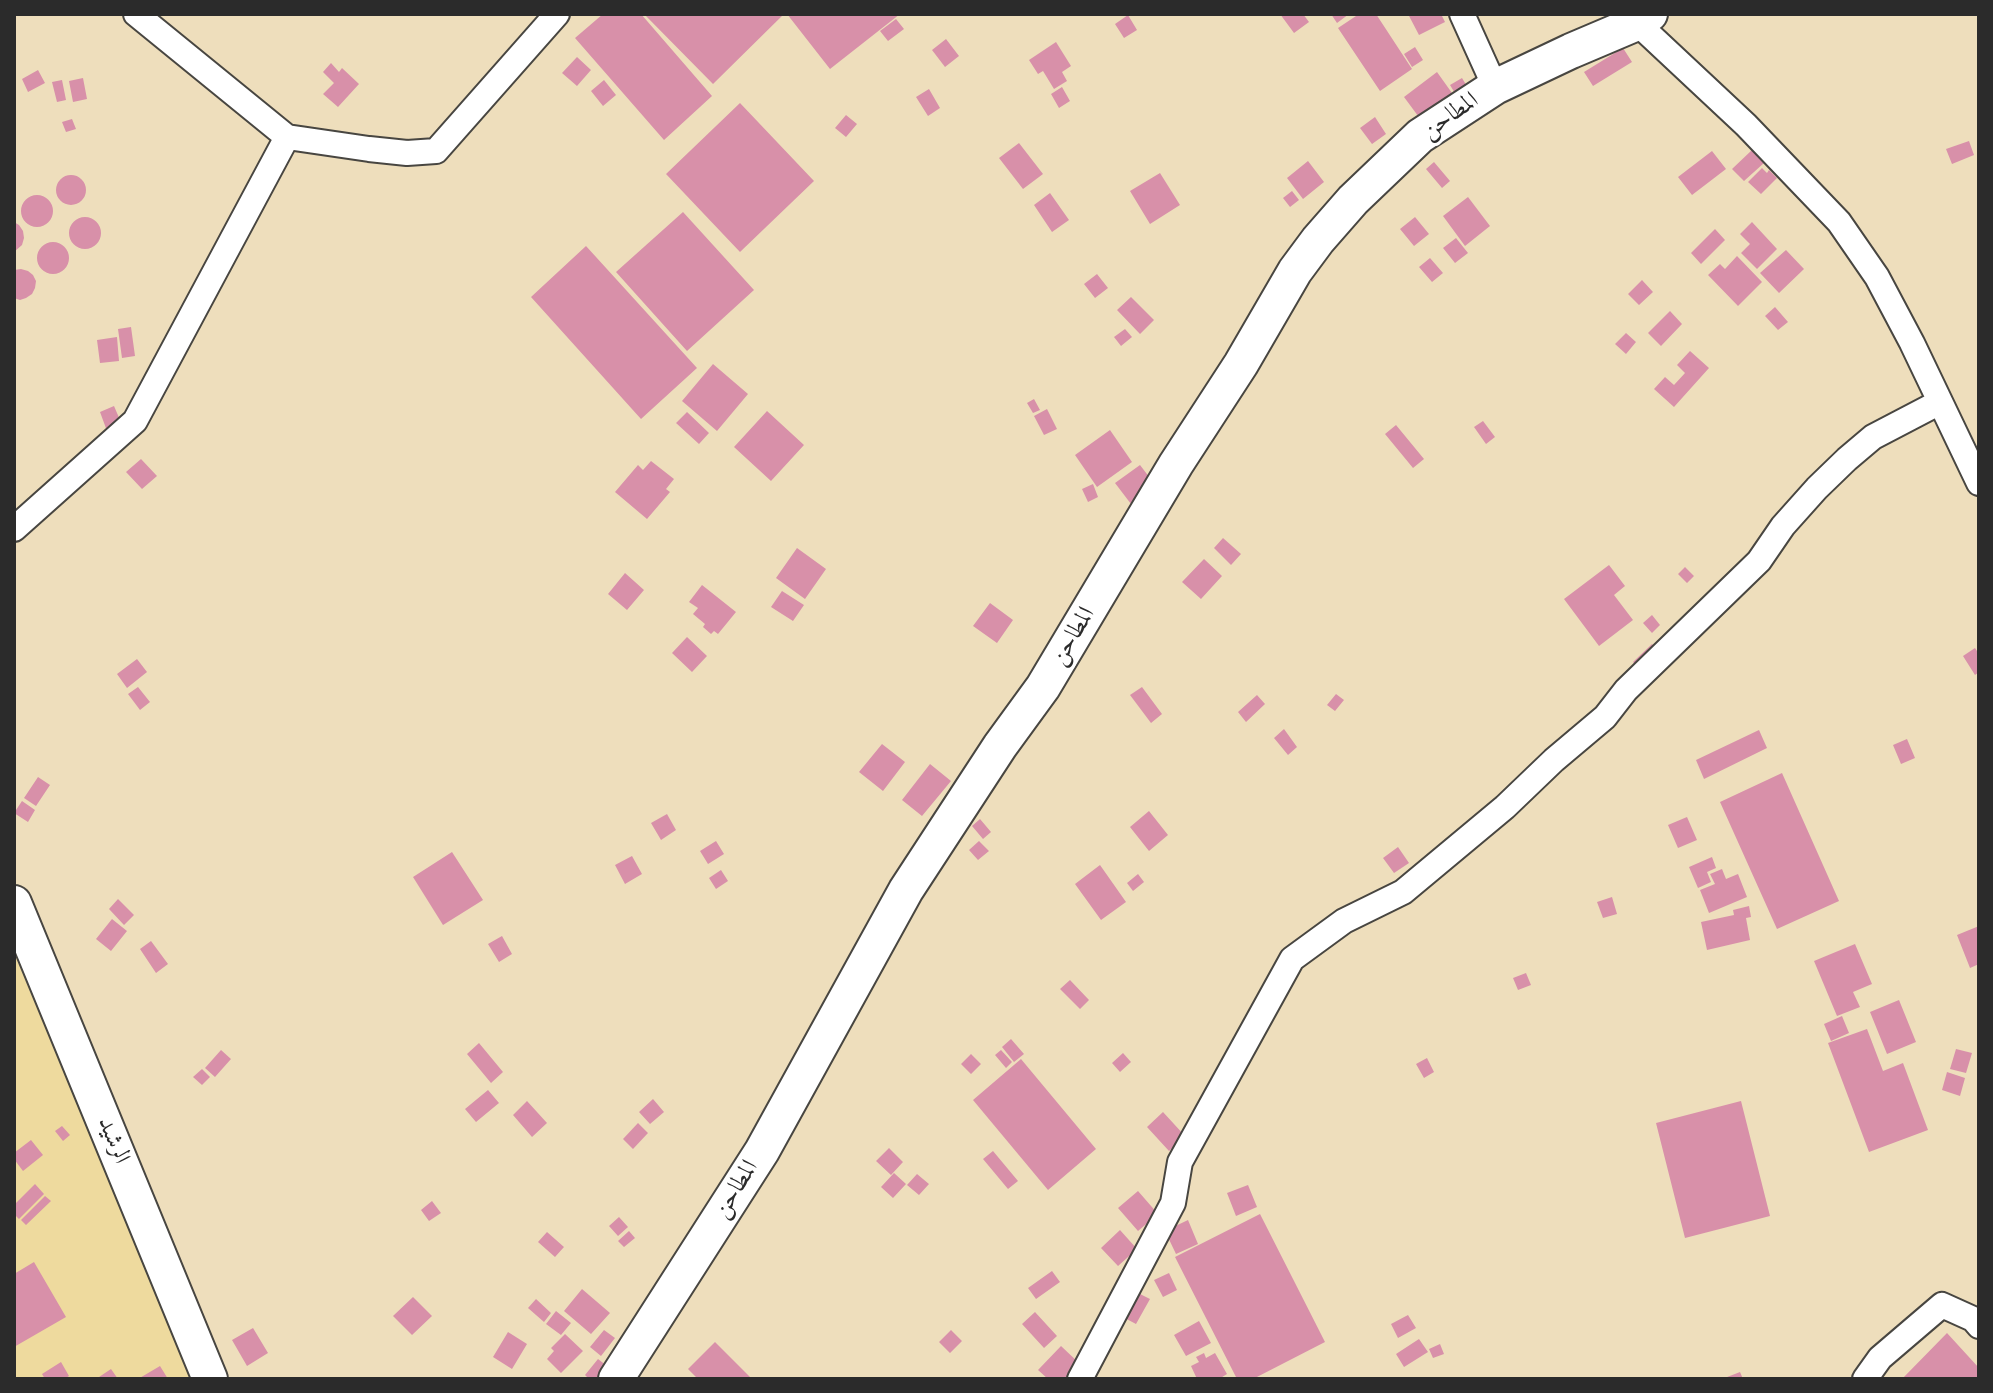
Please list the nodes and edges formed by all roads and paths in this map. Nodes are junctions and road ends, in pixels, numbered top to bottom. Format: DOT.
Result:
graph roads {
  1 [pos="136,14"];
  2 [pos="557,14"];
  3 [pos="1462,14"];
  4 [pos="1643,18"];
  5 [pos="1495,87"];
  6 [pos="287,137"];
  7 [pos="1940,402"];
  8 [pos="1979,483"];
  9 [pos="14,529"];
  10 [pos="14,903"];
  11 [pos="1979,1326"];
  12 [pos="210,1379"];
  13 [pos="616,1379"];
  14 [pos="1080,1379"];
  15 [pos="1865,1379"];
  1 -- 6 [label="street"];
  2 -- 6 [label="street"];
  3 -- 5 [label="street"];
  4 -- 5 [label="main road, المطاحن"];
  4 -- 7 [label="street"];
  5 -- 13 [label="main road, المطاحن"];
  6 -- 9 [label="street"];
  7 -- 8 [label="street"];
  7 -- 14 [label="street"];
  10 -- 12 [label="main road, الرشيد"];
  11 -- 15 [label="street"];
}
